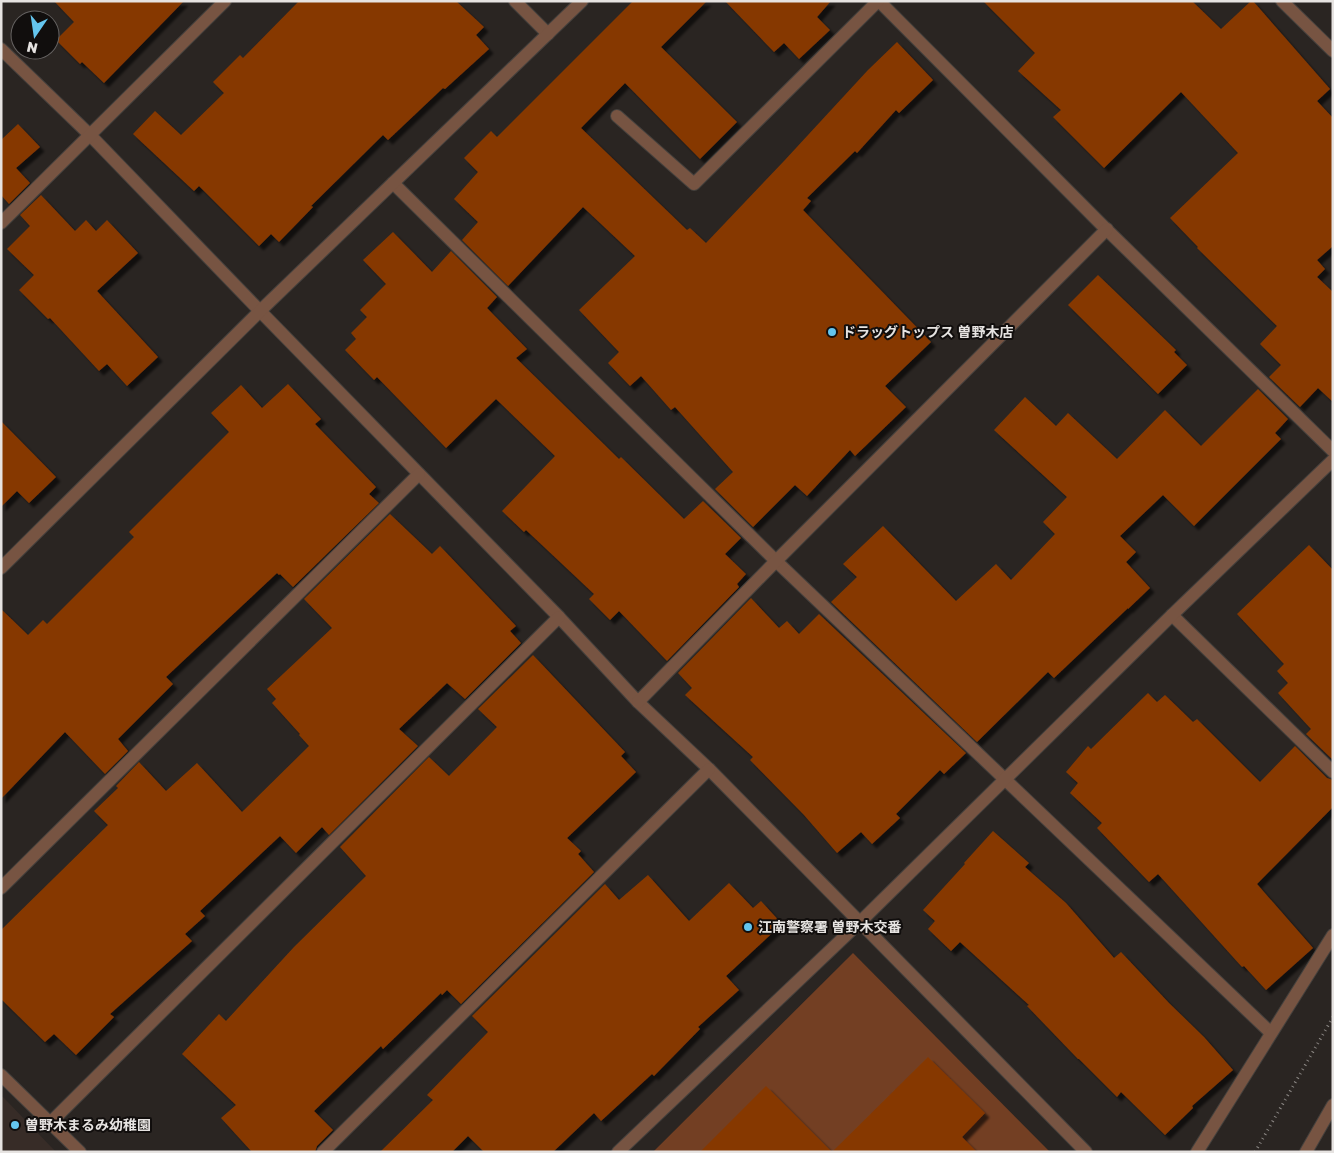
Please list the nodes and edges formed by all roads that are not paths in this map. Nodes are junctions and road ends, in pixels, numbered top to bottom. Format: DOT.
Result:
graph roads {
  1 [pos="225,1"];
  2 [pos="515,1"];
  3 [pos="582,1"];
  4 [pos="878,1"];
  5 [pos="1282,1"];
  6 [pos="548,34"];
  7 [pos="1,49"];
  8 [pos="1333,51"];
  9 [pos="617,116"];
  10 [pos="90,135"];
  11 [pos="393,183"];
  12 [pos="1,223"];
  13 [pos="1107,229"];
  14 [pos="260,312"];
  15 [pos="1333,451"];
  16 [pos="1333,460"];
  17 [pos="419,474"];
  18 [pos="776,561"];
  19 [pos="1,568"];
  20 [pos="1172,615"];
  21 [pos="559,617"];
  22 [pos="638,702"];
  23 [pos="709,769"];
  24 [pos="1333,772"];
  25 [pos="1004,780"];
  26 [pos="1,888"];
  27 [pos="860,922"];
  28 [pos="1333,935"];
  29 [pos="1271,1033"];
  30 [pos="1,1076"];
  31 [pos="1333,1105"];
  32 [pos="50,1123"];
  33 [pos="80,1152"];
  34 [pos="323,1152"];
  35 [pos="618,1152"];
  36 [pos="1086,1152"];
  37 [pos="1197,1152"];
  38 [pos="1306,1152"];
  1 -- 10 [label="street"];
  2 -- 6 [label="street"];
  3 -- 6 [label="street"];
  4 -- 9 [label="street"];
  4 -- 13 [label="street"];
  5 -- 8 [label="street"];
  6 -- 11 [label="street"];
  7 -- 10 [label="street"];
  10 -- 12 [label="street"];
  10 -- 14 [label="street"];
  11 -- 14 [label="street"];
  11 -- 18 [label="street"];
  13 -- 15 [label="street"];
  13 -- 18 [label="street"];
  14 -- 17 [label="street"];
  14 -- 19 [label="street"];
  16 -- 20 [label="street"];
  17 -- 21 [label="street"];
  17 -- 26 [label="street"];
  18 -- 22 [label="street"];
  18 -- 25 [label="street"];
  20 -- 24 [label="street"];
  20 -- 25 [label="street"];
  21 -- 22 [label="street"];
  21 -- 32 [label="street"];
  22 -- 23 [label="street"];
  23 -- 27 [label="street"];
  23 -- 34 [label="street"];
  25 -- 27 [label="street"];
  25 -- 29 [label="street"];
  27 -- 35 [label="street"];
  27 -- 36 [label="street"];
  28 -- 29 [label="street"];
  29 -- 37 [label="street"];
  30 -- 32 [label="street"];
  31 -- 38 [label="street"];
  32 -- 33 [label="street"];
}
